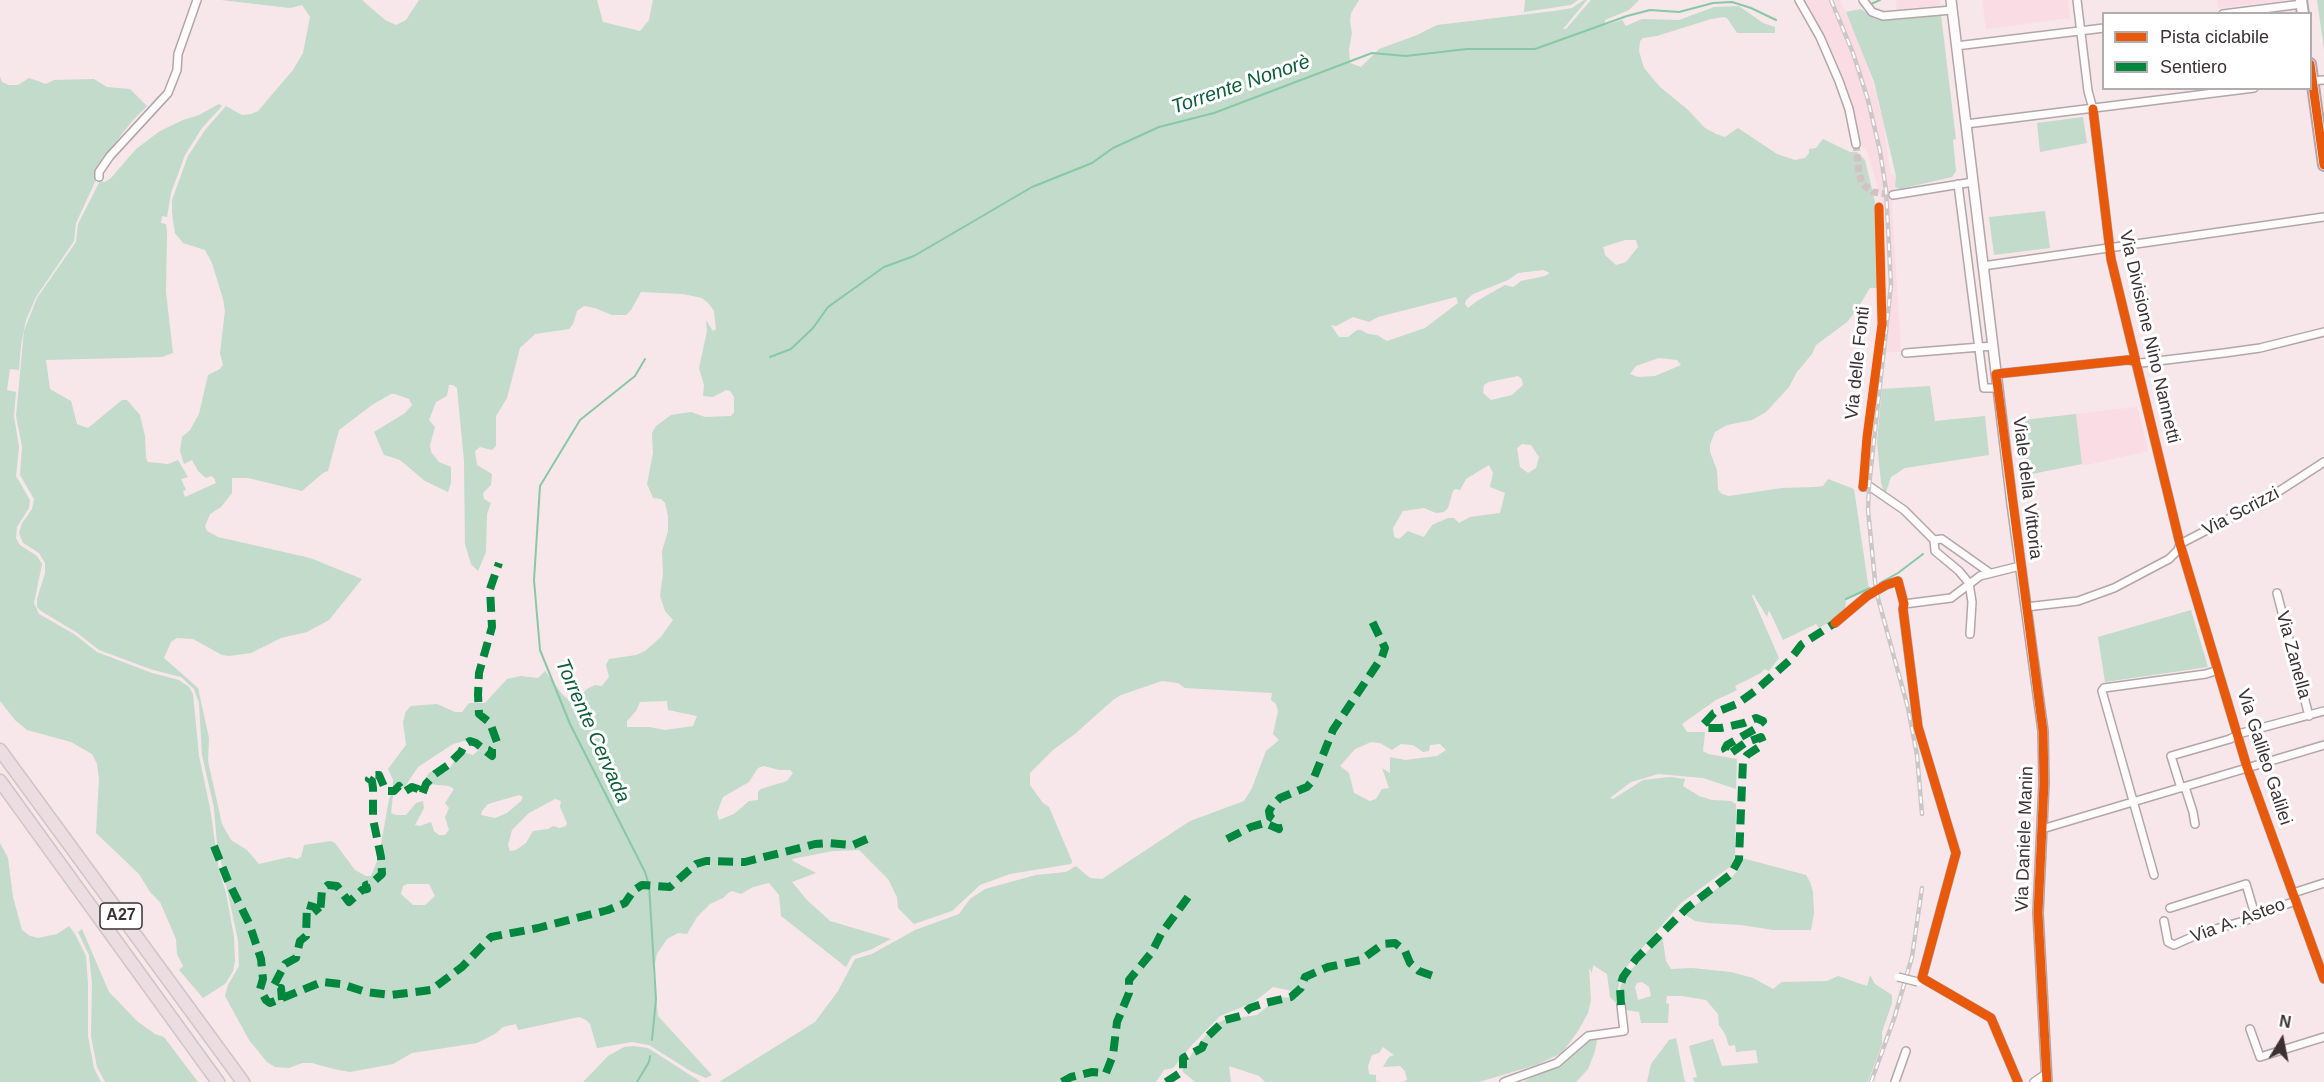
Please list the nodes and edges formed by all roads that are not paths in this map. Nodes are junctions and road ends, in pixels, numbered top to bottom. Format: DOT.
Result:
graph roads {
  1 [pos="197,0"];
  2 [pos="1799,0"];
  3 [pos="1863,0"];
  4 [pos="2077,0"];
  5 [pos="1951,5"];
  6 [pos="2302,6"];
  7 [pos="2243,12"];
  8 [pos="2102,28"];
  9 [pos="2080,31"];
  10 [pos="1956,46"];
  11 [pos="2316,81"];
  12 [pos="2239,90"];
  13 [pos="2093,109"];
  14 [pos="1966,124"];
  15 [pos="1856,144"];
  16 [pos="2324,165"];
  17 [pos="99,177"];
  18 [pos="1973,182"];
  19 [pos="1958,184"];
  20 [pos="1893,195"];
  21 [pos="2324,217"];
  22 [pos="2110,248"];
  23 [pos="1983,266"];
  24 [pos="2324,332"];
  25 [pos="1978,346"];
  26 [pos="1993,346"];
  27 [pos="1906,353"];
  28 [pos="2135,361"];
  29 [pos="1996,374"];
  30 [pos="1998,388"];
  31 [pos="2323,463"];
  32 [pos="1863,487"];
  33 [pos="1934,540"];
  34 [pos="2180,544"];
  35 [pos="2020,566"];
  36 [pos="1990,573"];
  37 [pos="1969,583"];
  38 [pos="2277,593"];
  39 [pos="1904,604"];
  40 [pos="2025,607"];
  41 [pos="1835,623"];
  42 [pos="1970,634"];
  43 [pos="2218,670"];
  44 [pos="2324,711"];
  45 [pos="2309,716"];
  46 [pos="2238,735"];
  47 [pos="2324,745"];
  48 [pos="0,750"];
  49 [pos="2247,767"];
  50 [pos="0,781"];
  51 [pos="2183,787"];
  52 [pos="2133,803"];
  53 [pos="2194,824"];
  54 [pos="2042,829"];
  55 [pos="2154,875"];
  56 [pos="2324,883"];
  57 [pos="2295,897"];
  58 [pos="2170,908"];
  59 [pos="2255,915"];
  60 [pos="2164,921"];
  61 [pos="1896,976"];
  62 [pos="2324,979"];
  63 [pos="1944,991"];
  64 [pos="1621,1005"];
  65 [pos="2250,1029"];
  66 [pos="2324,1037"];
  67 [pos="1906,1051"];
  68 [pos="2047,1078"];
  69 [pos="218,1082"];
  70 [pos="243,1082"];
  71 [pos="1504,1082"];
  72 [pos="1895,1082"];
  73 [pos="2018,1082"];
  74 [pos="2034,1082"];
  1 -- 17 [label="street"];
  2 -- 15 [label="street"];
  3 -- 5 [label="street"];
  4 -- 9 [label="street, Via Divisione Nino Nannetti"];
  5 -- 10 [label="street, Viale della Vittoria"];
  6 -- 7 [label="street"];
  8 -- 9 [label="street"];
  9 -- 10 [label="street"];
  9 -- 13 [label="street, Via Divisione Nino Nannetti"];
  10 -- 14 [label="street, Viale della Vittoria"];
  11 -- 16 [label="main road"];
  12 -- 13 [label="street"];
  13 -- 14 [label="street"];
  13 -- 22 [label="street, Via Divisione Nino Nannetti"];
  14 -- 18 [label="street, Viale della Vittoria"];
  18 -- 19 [label="street"];
  18 -- 23 [label="street, Viale della Vittoria"];
  19 -- 20 [label="street"];
  19 -- 25 [label="street"];
  21 -- 22 [label="street"];
  22 -- 23 [label="street"];
  22 -- 28 [label="street, Via Divisione Nino Nannetti"];
  23 -- 26 [label="street, Viale della Vittoria"];
  24 -- 28 [label="street"];
  25 -- 26 [label="street"];
  25 -- 27 [label="street"];
  25 -- 30 [label="street"];
  26 -- 29 [label="street, Viale della Vittoria"];
  28 -- 29 [label="street"];
  28 -- 34 [label="street, Via Divisione Nino Nannetti"];
  29 -- 30 [label="street, Viale della Vittoria"];
  30 -- 35 [label="street, Viale della Vittoria"];
  31 -- 34 [label="street, Via Scrizzi"];
  32 -- 33 [label="street"];
  33 -- 36 [label="street"];
  33 -- 37 [label="street"];
  34 -- 40 [label="street, Via Scrizzi"];
  34 -- 43 [label="street, Via Galileo Galilei"];
  35 -- 36 [label="street"];
  35 -- 40 [label="street, Viale della Vittoria"];
  36 -- 37 [label="street"];
  37 -- 39 [label="street"];
  37 -- 42 [label="street"];
  38 -- 45 [label="street, Via Zanella"];
  39 -- 41 [label="street"];
  39 -- 63 [label="street"];
  40 -- 54 [label="street, Via Daniele Manin"];
  43 -- 46 [label="street, Via Galileo Galilei"];
  43 -- 52 [label="street"];
  44 -- 45 [label="street"];
  45 -- 46 [label="street"];
  46 -- 49 [label="street, Via Galileo Galilei"];
  46 -- 51 [label="street"];
  47 -- 49 [label="street"];
  48 -- 70 [label="highway, A27"];
  49 -- 51 [label="street"];
  49 -- 57 [label="street, Via Galileo Galilei"];
  50 -- 69 [label="highway, A27"];
  51 -- 52 [label="street"];
  51 -- 53 [label="street"];
  52 -- 54 [label="street"];
  52 -- 55 [label="street"];
  54 -- 68 [label="street, Via Daniele Manin"];
  56 -- 57 [label="street, Via A. Asteo"];
  57 -- 59 [label="street, Via A. Asteo"];
  57 -- 62 [label="street, Via Galileo Galilei"];
  58 -- 59 [label="street"];
  59 -- 60 [label="street, Via A. Asteo"];
  61 -- 63 [label="street, bridge"];
  63 -- 73 [label="street"];
  64 -- 71 [label="street"];
  65 -- 66 [label="street"];
  67 -- 72 [label="street"];
  68 -- 74 [label="street"];
}
